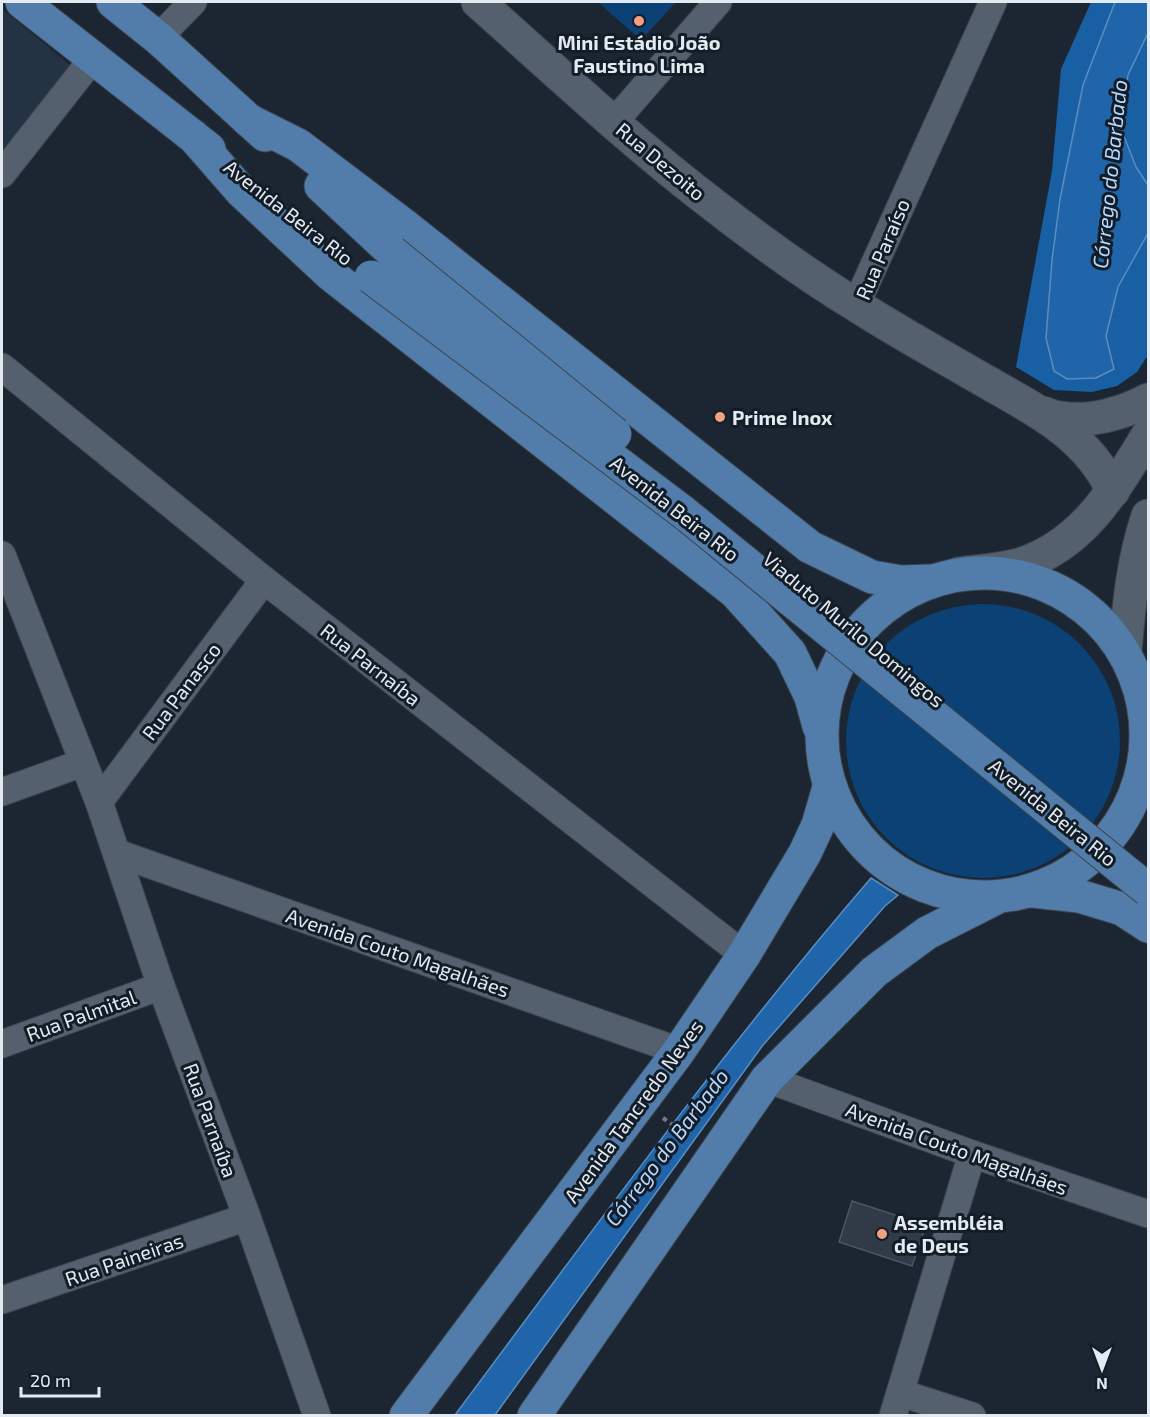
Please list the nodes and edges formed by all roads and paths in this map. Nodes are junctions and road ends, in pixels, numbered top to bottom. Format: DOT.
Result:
graph roads {
  1 [pos="22,2"];
  2 [pos="113,2"];
  3 [pos="193,2"];
  4 [pos="478,2"];
  5 [pos="718,2"];
  6 [pos="993,2"];
  7 [pos="159,38"];
  8 [pos="94,57"];
  9 [pos="248,120"];
  10 [pos="614,123"];
  11 [pos="193,136"];
  12 [pos="2,174"];
  13 [pos="392,252"];
  14 [pos="855,305"];
  15 [pos="2,367"];
  16 [pos="1149,400"];
  17 [pos="1038,412"];
  18 [pos="1149,435"];
  19 [pos="1113,491"];
  20 [pos="1149,516"];
  21 [pos="2,555"];
  22 [pos="944,578"];
  23 [pos="264,580"];
  24 [pos="1125,651"];
  25 [pos="1148,719"];
  26 [pos="820,732"];
  27 [pos="82,763"];
  28 [pos="829,788"];
  29 [pos="2,792"];
  30 [pos="99,802"];
  31 [pos="117,853"];
  32 [pos="1149,869"];
  33 [pos="1149,890"];
  34 [pos="1034,891"];
  35 [pos="996,898"];
  36 [pos="1149,926"];
  37 [pos="744,955"];
  38 [pos="161,986"];
  39 [pos="2,1044"];
  40 [pos="679,1051"];
  41 [pos="767,1079"];
  42 [pos="663,1117"];
  43 [pos="696,1141"];
  44 [pos="972,1154"];
  45 [pos="1149,1214"];
  46 [pos="247,1217"];
  47 [pos="2,1300"];
  48 [pos="897,1404"];
  49 [pos="317,1416"];
  50 [pos="406,1416"];
  51 [pos="534,1416"];
  52 [pos="972,1416"];
  1 -- 8 [label="main road, Avenida Beira Rio"];
  2 -- 7 [label="main road, Avenida Beira Rio"];
  3 -- 7 [label="street"];
  4 -- 10 [label="street, Rua Dezoito"];
  5 -- 10 [label="street"];
  6 -- 14 [label="street, Rua Paraíso"];
  7 -- 9 [label="main road, Avenida Beira Rio"];
  8 -- 11 [label="main road, Avenida Beira Rio"];
  8 -- 12 [label="street"];
  9 -- 13 [label="main road, Avenida Beira Rio"];
  9 -- 22 [label="main road, Avenida Beira Rio"];
  10 -- 14 [label="street, Rua Dezoito"];
  11 -- 26 [label="main road, Avenida Beira Rio"];
  11 -- 33 [label="main road, Avenida Beira Rio, bridge"];
  13 -- 32 [label="main road, Viaduto Murilo Domingos, bridge"];
  14 -- 17 [label="street, Rua Paraíso"];
  15 -- 23 [label="street, Rua Parnaíba"];
  16 -- 17 [label="street, Rua Paraíso"];
  17 -- 19 [label="street, Rua Paraíso"];
  18 -- 19 [label="street"];
  19 -- 22 [label="street"];
  20 -- 24 [label="street"];
  21 -- 27 [label="street, Rua Parnaíba"];
  22 -- 24 [label="main road, Avenida Beira Rio"];
  22 -- 26 [label="main road"];
  23 -- 30 [label="street, Rua Panasco"];
  23 -- 37 [label="street, Rua Parnaíba"];
  24 -- 25 [label="main road"];
  25 -- 34 [label="main road"];
  26 -- 28 [label="main road"];
  27 -- 29 [label="street"];
  27 -- 30 [label="street, Rua Parnaíba"];
  28 -- 35 [label="main road"];
  28 -- 37 [label="main road, Avenida Tancredo Neves"];
  30 -- 31 [label="street, Rua Parnaíba"];
  31 -- 38 [label="street, Rua Parnaíba"];
  31 -- 40 [label="street, Avenida Couto Magalhães"];
  34 -- 35 [label="main road"];
  34 -- 36 [label="main road"];
  35 -- 41 [label="main road"];
  37 -- 40 [label="main road, Avenida Tancredo Neves"];
  38 -- 39 [label="street, Rua Palmital"];
  38 -- 46 [label="street, Rua Parnaíba"];
  40 -- 50 [label="main road, Avenida Tancredo Neves"];
  41 -- 44 [label="street, Avenida Couto Magalhães"];
  41 -- 51 [label="main road"];
  42 -- 43 [label="path"];
  44 -- 45 [label="street, Avenida Couto Magalhães"];
  44 -- 48 [label="street"];
  46 -- 47 [label="street, Rua Paineiras"];
  46 -- 49 [label="street, Rua Parnaíba"];
  48 -- 52 [label="street"];
}
